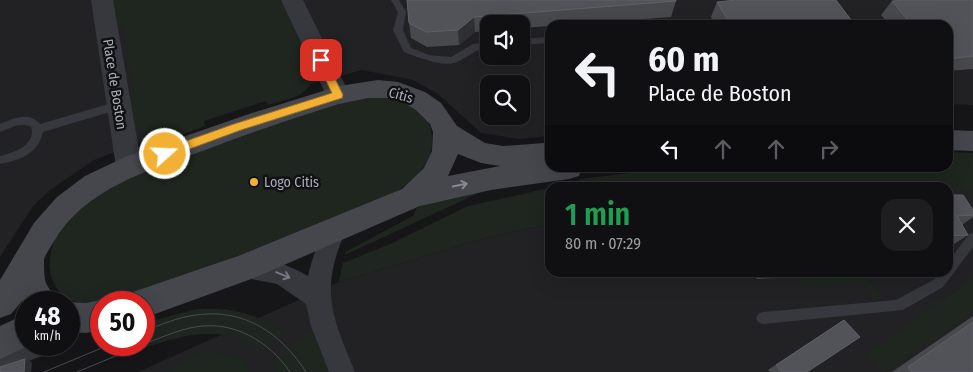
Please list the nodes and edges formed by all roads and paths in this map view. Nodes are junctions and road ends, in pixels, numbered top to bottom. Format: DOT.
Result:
graph roads {
  1 [pos="102,0"];
  2 [pos="292,0"];
  3 [pos="395,0"];
  4 [pos="545,40"];
  5 [pos="530,41"];
  6 [pos="480,46"];
  7 [pos="338,95"];
  8 [pos="119,105"];
  9 [pos="0,128"];
  10 [pos="38,129"];
  11 [pos="446,132"];
  12 [pos="953,140"];
  13 [pos="973,141"];
  14 [pos="545,154"];
  15 [pos="0,160"];
  16 [pos="129,167"];
  17 [pos="545,171"];
  18 [pos="412,196"];
  19 [pos="335,230"];
  20 [pos="973,238"];
  21 [pos="30,262"];
  22 [pos="953,264"];
  23 [pos="243,268"];
  24 [pos="943,277"];
  25 [pos="33,291"];
  26 [pos="318,298"];
  27 [pos="155,299"];
  28 [pos="0,303"];
  29 [pos="764,318"];
  30 [pos="15,336"];
  31 [pos="0,343"];
  32 [pos="15,354"];
  33 [pos="0,360"];
  34 [pos="342,372"];
  1 -- 8 [label="street, Place de Boston"];
  2 -- 7 [label="street"];
  3 -- 6 [label="lane"];
  4 -- 5 [label="lane"];
  7 -- 11 [label="main road, Citis"];
  7 -- 16 [label="main road, Citis"];
  8 -- 10 [label="lane"];
  8 -- 16 [label="street, Place de Boston"];
  9 -- 10 [label="lane"];
  10 -- 15 [label="lane"];
  11 -- 14 [label="main road"];
  11 -- 18 [label="main road"];
  12 -- 13 [label="main road"];
  16 -- 21 [label="main road, Citis"];
  18 -- 17 [label="main road, one-way"];
  18 -- 19 [label="main road"];
  19 -- 23 [label="main road"];
  19 -- 26 [label="street"];
  20 -- 22 [label="lane"];
  21 -- 25 [label="main road"];
  21 -- 28 [label="main road, Citis"];
  23 -- 26 [label="street, one-way"];
  23 -- 27 [label="main road"];
  24 -- 29 [label="lane"];
  26 -- 34 [label="street"];
  30 -- 31 [label="main road"];
  32 -- 33 [label="street"];
}
